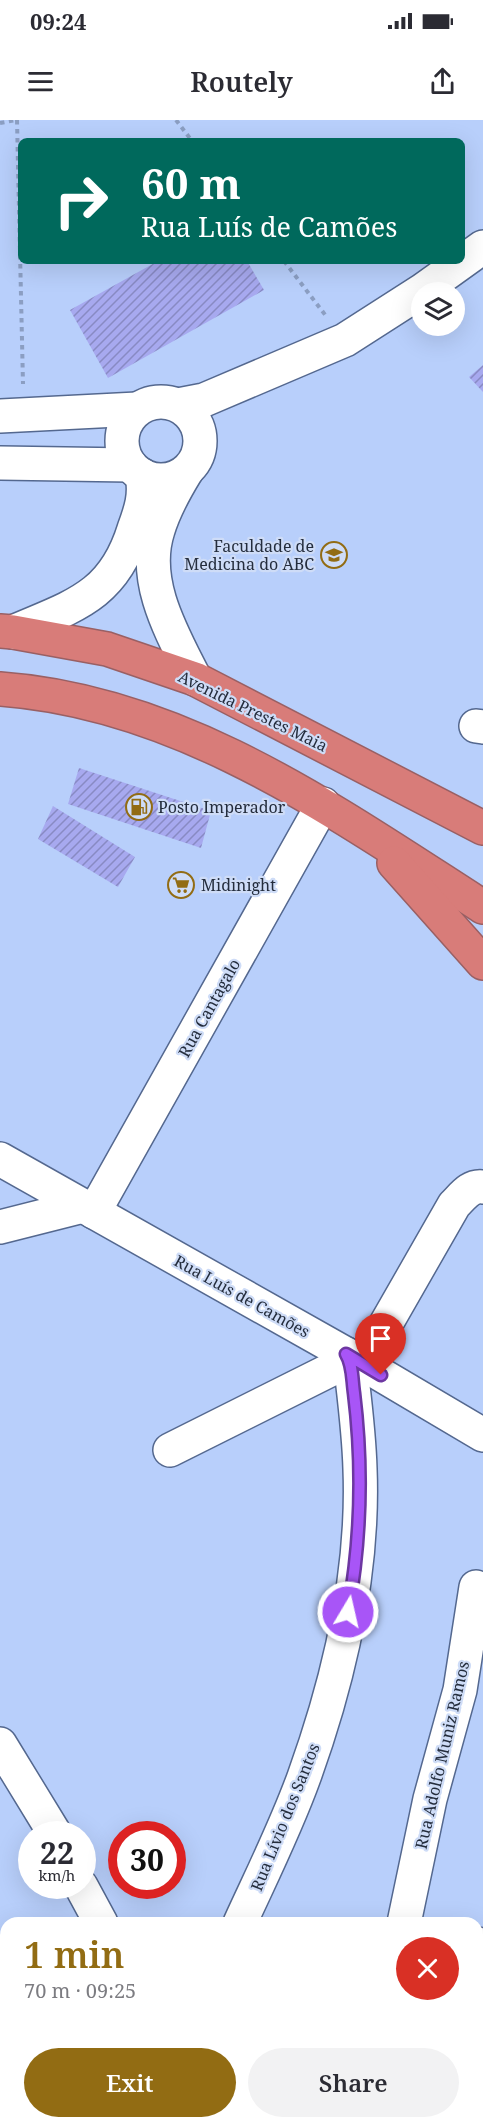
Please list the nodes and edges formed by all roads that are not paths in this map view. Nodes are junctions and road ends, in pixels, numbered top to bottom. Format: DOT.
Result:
graph roads {
  1 [pos="483,247"];
  2 [pos="465,260"];
  3 [pos="459,264"];
  4 [pos="178,405"];
  5 [pos="137,409"];
  6 [pos="12,416"];
  7 [pos="0,463"];
  8 [pos="136,470"];
  9 [pos="186,472"];
  10 [pos="7,632"];
  11 [pos="195,679"];
  12 [pos="0,689"];
  13 [pos="323,804"];
  14 [pos="475,826"];
  15 [pos="367,832"];
  16 [pos="483,908"];
  17 [pos="483,963"];
  18 [pos="0,1160"];
  19 [pos="483,1187"];
  20 [pos="89,1209"];
  21 [pos="0,1227"];
  22 [pos="353,1359"];
  23 [pos="483,1435"];
  24 [pos="170,1450"];
  25 [pos="476,1587"];
  26 [pos="472,1692"];
  27 [pos="0,1744"];
  28 [pos="46,1821"];
  29 [pos="88,1899"];
  30 [pos="98,1917"];
  31 [pos="243,1917"];
  32 [pos="405,1917"];
  1 -- 2 [label="street"];
  3 -- 4 [label="street"];
  4 -- 5 [label="street"];
  4 -- 9 [label="street"];
  5 -- 6 [label="street"];
  5 -- 8 [label="street"];
  7 -- 8 [label="street"];
  8 -- 9 [label="street"];
  8 -- 10 [label="street"];
  9 -- 11 [label="street"];
  10 -- 11 [label="highway, Avenida Prestes Maia"];
  11 -- 14 [label="highway, Avenida Prestes Maia"];
  12 -- 13 [label="highway"];
  13 -- 15 [label="highway"];
  13 -- 20 [label="street, Rua Cantagalo"];
  15 -- 16 [label="highway"];
  15 -- 17 [label="highway"];
  18 -- 20 [label="street, Rua Luís de Camões"];
  19 -- 22 [label="street"];
  20 -- 21 [label="street"];
  20 -- 22 [label="street, Rua Luís de Camões"];
  22 -- 23 [label="street, Rua Luís de Camões"];
  22 -- 24 [label="street"];
  22 -- 31 [label="street, Rua Lívio dos Santos"];
  25 -- 26 [label="street, Rua Adolfo Muniz Ramos"];
  26 -- 32 [label="street, Rua Adolfo Muniz Ramos"];
  27 -- 28 [label="street"];
  29 -- 30 [label="street"];
}
